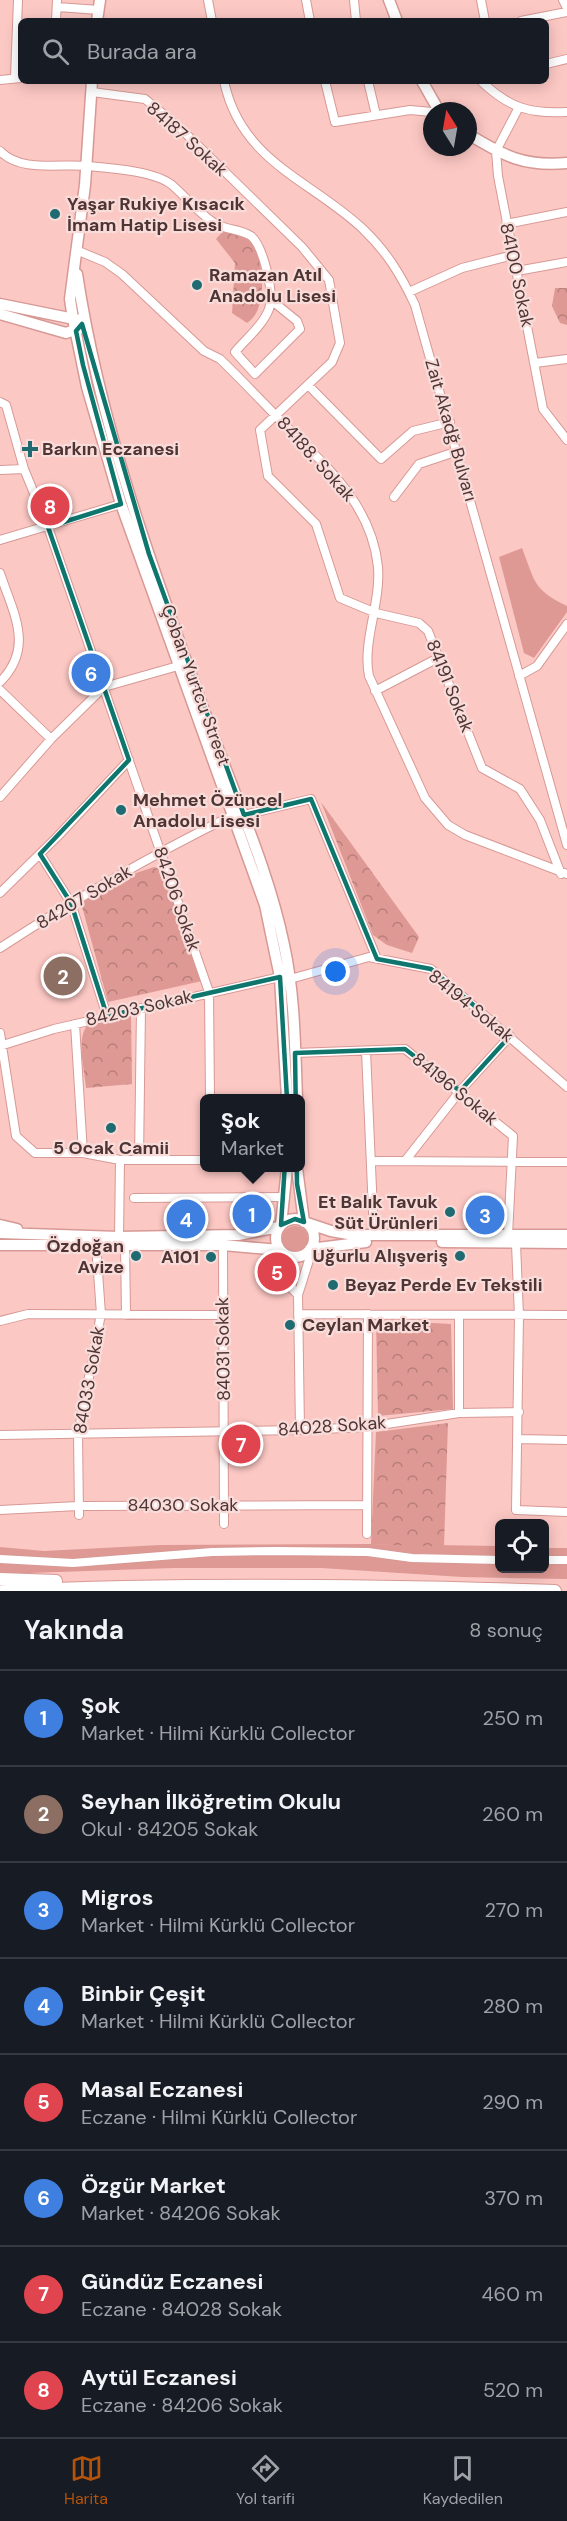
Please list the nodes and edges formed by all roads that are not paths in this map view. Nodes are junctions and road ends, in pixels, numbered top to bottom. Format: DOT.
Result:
graph roads {
  1 [pos="18,0"];
  2 [pos="208,0"];
  3 [pos="306,0"];
  4 [pos="354,0"];
  5 [pos="389,0"];
  6 [pos="482,0"];
  7 [pos="563,0"];
  8 [pos="57,4"];
  9 [pos="567,8"];
  10 [pos="99,10"];
  11 [pos="567,12"];
  12 [pos="211,18"];
  13 [pos="309,18"];
  14 [pos="356,18"];
  15 [pos="396,18"];
  16 [pos="485,18"];
  17 [pos="536,18"];
  18 [pos="567,59"];
  19 [pos="549,63"];
  20 [pos="18,78"];
  21 [pos="0,80"];
  22 [pos="225,84"];
  23 [pos="326,84"];
  24 [pos="369,84"];
  25 [pos="424,84"];
  26 [pos="484,84"];
  27 [pos="92,87"];
  28 [pos="434,102"];
  29 [pos="519,107"];
  30 [pos="423,111"];
  31 [pos="567,112"];
  32 [pos="376,115"];
  33 [pos="477,139"];
  34 [pos="0,151"];
  35 [pos="496,151"];
  36 [pos="567,163"];
  37 [pos="87,165"];
  38 [pos="567,212"];
  39 [pos="506,224"];
  40 [pos="75,254"];
  41 [pos="513,255"];
  42 [pos="567,262"];
  43 [pos="517,271"];
  44 [pos="409,292"];
  45 [pos="271,300"];
  46 [pos="0,304"];
  47 [pos="0,314"];
  48 [pos="81,326"];
  49 [pos="567,359"];
  50 [pos="535,363"];
  51 [pos="308,385"];
  52 [pos="0,402"];
  53 [pos="276,415"];
  54 [pos="450,422"];
  55 [pos="567,440"];
  56 [pos="458,452"];
  57 [pos="24,469"];
  58 [pos="0,470"];
  59 [pos="394,497"];
  60 [pos="121,504"];
  61 [pos="48,527"];
  62 [pos="0,540"];
  63 [pos="0,573"];
  64 [pos="376,613"];
  65 [pos="567,624"];
  66 [pos="440,657"];
  67 [pos="178,666"];
  68 [pos="519,676"];
  69 [pos="0,682"];
  70 [pos="104,687"];
  71 [pos="0,690"];
  72 [pos="375,691"];
  73 [pos="51,739"];
  74 [pos="129,760"];
  75 [pos="0,797"];
  76 [pos="238,815"];
  77 [pos="567,845"];
  78 [pos="161,852"];
  79 [pos="40,854"];
  80 [pos="564,874"];
  81 [pos="0,893"];
  82 [pos="70,903"];
  83 [pos="0,948"];
  84 [pos="377,959"];
  85 [pos="285,978"];
  86 [pos="209,992"];
  87 [pos="141,1008"];
  88 [pos="107,1016"];
  89 [pos="75,1024"];
  90 [pos="0,1033"];
  91 [pos="510,1036"];
  92 [pos="1,1046"];
  93 [pos="366,1051"];
  94 [pos="295,1053"];
  95 [pos="567,1087"];
  96 [pos="460,1091"];
  97 [pos="210,1094"];
  98 [pos="287,1094"];
  99 [pos="297,1094"];
  100 [pos="83,1153"];
  101 [pos="120,1160"];
  102 [pos="139,1160"];
  103 [pos="200,1160"];
  104 [pos="371,1161"];
  105 [pos="512,1161"];
  106 [pos="567,1162"];
  107 [pos="287,1172"];
  108 [pos="298,1172"];
  109 [pos="134,1197"];
  110 [pos="285,1197"];
  111 [pos="306,1222"];
  112 [pos="0,1225"];
  113 [pos="280,1226"];
  114 [pos="0,1233"];
  115 [pos="35,1234"];
  116 [pos="374,1235"];
  117 [pos="567,1235"];
  118 [pos="512,1239"];
  119 [pos="122,1241"];
  120 [pos="567,1243"];
  121 [pos="96,1244"];
  122 [pos="0,1245"];
  123 [pos="223,1245"];
  124 [pos="281,1251"];
  125 [pos="309,1251"];
  126 [pos="298,1295"];
  127 [pos="101,1314"];
  128 [pos="298,1314"];
  129 [pos="368,1314"];
  130 [pos="126,1315"];
  131 [pos="222,1315"];
  132 [pos="459,1315"];
  133 [pos="567,1315"];
  134 [pos="519,1316"];
  135 [pos="0,1322"];
  136 [pos="519,1412"];
  137 [pos="459,1413"];
  138 [pos="367,1426"];
  139 [pos="224,1430"];
  140 [pos="300,1430"];
  141 [pos="78,1434"];
  142 [pos="0,1435"];
  143 [pos="518,1439"];
  144 [pos="567,1440"];
  145 [pos="224,1505"];
  146 [pos="366,1505"];
  147 [pos="0,1510"];
  148 [pos="78,1511"];
  149 [pos="567,1512"];
  150 [pos="224,1524"];
  151 [pos="367,1534"];
  152 [pos="0,1559"];
  153 [pos="495,1560"];
  154 [pos="549,1560"];
  155 [pos="567,1560"];
  156 [pos="0,1579"];
  157 [pos="419,1587"];
  158 [pos="3,1591"];
  159 [pos="555,1591"];
  1 -- 20 [label="street"];
  2 -- 12 [label="street"];
  3 -- 13 [label="street"];
  4 -- 14 [label="street"];
  5 -- 15 [label="main road"];
  6 -- 16 [label="street"];
  7 -- 9 [label="street"];
  8 -- 10 [label="street"];
  11 -- 17 [label="street"];
  18 -- 19 [label="street"];
  20 -- 21 [label="street"];
  22 -- 44 [label="street, Zait Akadğ Bulvarı"];
  23 -- 32 [label="street"];
  24 -- 32 [label="street"];
  25 -- 28 [label="main road"];
  26 -- 29 [label="street"];
  27 -- 37 [label="main road, Çoban Yurtcu Street"];
  27 -- 51 [label="street, 84187 Sokak"];
  29 -- 31 [label="street"];
  29 -- 35 [label="street"];
  30 -- 32 [label="street"];
  33 -- 35 [label="main road"];
  34 -- 37 [label="street"];
  35 -- 36 [label="main road"];
  35 -- 39 [label="street, 84100 Sokak"];
  37 -- 40 [label="main road, Çoban Yurtcu Street"];
  37 -- 45 [label="street"];
  38 -- 39 [label="street"];
  39 -- 41 [label="street, 84100 Sokak"];
  40 -- 48 [label="main road, Çoban Yurtcu Street"];
  40 -- 53 [label="street, 84188. Sokak"];
  41 -- 43 [label="street, 84100 Sokak"];
  41 -- 44 [label="street"];
  42 -- 43 [label="street"];
  43 -- 50 [label="street, 84100 Sokak"];
  44 -- 54 [label="street, Zait Akadğ Bulvarı"];
  45 -- 45 [label="street"];
  46 -- 48 [label="main road"];
  47 -- 48 [label="main road"];
  48 -- 60 [label="main road, Çoban Yurtcu Street"];
  48 -- 76 [label="main road, Çoban Yurtcu Street"];
  49 -- 50 [label="street"];
  50 -- 55 [label="street, 84100 Sokak"];
  51 -- 53 [label="street, 84187 Sokak"];
  51 -- 54 [label="street"];
  52 -- 57 [label="street, 84206 Sokak"];
  53 -- 64 [label="street, 84188. Sokak"];
  53 -- 64 [label="street, 84191 Sokak"];
  54 -- 56 [label="street, Zait Akadğ Bulvarı"];
  56 -- 59 [label="street"];
  56 -- 68 [label="street, Zait Akadğ Bulvarı"];
  57 -- 58 [label="street"];
  57 -- 61 [label="street, 84206 Sokak"];
  60 -- 61 [label="street"];
  60 -- 67 [label="main road, Çoban Yurtcu Street"];
  61 -- 62 [label="street"];
  61 -- 70 [label="street, 84206 Sokak"];
  63 -- 69 [label="street"];
  64 -- 66 [label="street, 84191 Sokak"];
  64 -- 72 [label="street, 84188. Sokak"];
  65 -- 68 [label="street"];
  66 -- 72 [label="street"];
  66 -- 80 [label="street, 84191 Sokak"];
  67 -- 70 [label="street"];
  67 -- 76 [label="main road, Çoban Yurtcu Street"];
  68 -- 77 [label="street, Zait Akadğ Bulvarı"];
  70 -- 73 [label="street"];
  70 -- 74 [label="street, 84206 Sokak"];
  71 -- 73 [label="street"];
  72 -- 80 [label="street, 84188. Sokak"];
  73 -- 75 [label="street"];
  74 -- 78 [label="street, 84206 Sokak"];
  74 -- 79 [label="street"];
  76 -- 78 [label="street, 84207 Sokak"];
  76 -- 84 [label="street, 84207 Sokak"];
  76 -- 85 [label="main road, Çoban Yurtcu Street"];
  78 -- 82 [label="street, 84207 Sokak"];
  78 -- 86 [label="street, 84206 Sokak"];
  79 -- 81 [label="street"];
  79 -- 82 [label="street"];
  82 -- 83 [label="street, 84207 Sokak"];
  82 -- 88 [label="street"];
  84 -- 85 [label="street, 84194 Sokak"];
  84 -- 91 [label="street, 84194 Sokak"];
  85 -- 86 [label="street, 84203 Sokak"];
  85 -- 94 [label="main road, Çoban Yurtcu Street"];
  85 -- 98 [label="main road, Çoban Yurtcu Street"];
  86 -- 87 [label="street, 84203 Sokak"];
  86 -- 97 [label="street, 84206 Sokak"];
  87 -- 88 [label="street, 84203 Sokak"];
  87 -- 102 [label="street"];
  88 -- 89 [label="street, 84203 Sokak"];
  89 -- 92 [label="street, 84203 Sokak"];
  89 -- 100 [label="street"];
  90 -- 92 [label="street"];
  91 -- 95 [label="street, 84194 Sokak"];
  91 -- 96 [label="street"];
  92 -- 100 [label="street"];
  93 -- 94 [label="street, 84196 Sokak"];
  93 -- 96 [label="street, 84196 Sokak"];
  93 -- 104 [label="street"];
  94 -- 99 [label="main road, Çoban Yurtcu Street"];
  96 -- 104 [label="street"];
  96 -- 105 [label="street, 84196 Sokak"];
  100 -- 101 [label="street"];
  101 -- 102 [label="street"];
  101 -- 119 [label="street"];
  102 -- 103 [label="street"];
  104 -- 105 [label="street"];
  104 -- 116 [label="street"];
  105 -- 106 [label="street"];
  105 -- 118 [label="street, 84196 Sokak"];
  107 -- 110 [label="main road"];
  108 -- 111 [label="main road"];
  109 -- 110 [label="street"];
  110 -- 113 [label="main road"];
  111 -- 113 [label="main road"];
  111 -- 116 [label="main road"];
  111 -- 125 [label="main road"];
  112 -- 115 [label="main road"];
  113 -- 119 [label="main road"];
  113 -- 124 [label="main road"];
  114 -- 115 [label="main road"];
  115 -- 119 [label="main road"];
  116 -- 118 [label="main road"];
  117 -- 118 [label="main road"];
  118 -- 120 [label="main road"];
  118 -- 125 [label="main road"];
  118 -- 134 [label="street, 84196 Sokak"];
  119 -- 121 [label="main road"];
  119 -- 123 [label="main road"];
  119 -- 130 [label="street"];
  121 -- 122 [label="main road"];
  121 -- 127 [label="street, 84033 Sokak"];
  123 -- 124 [label="main road"];
  123 -- 131 [label="street, 84031 Sokak"];
  124 -- 125 [label="main road"];
  124 -- 126 [label="street"];
  125 -- 126 [label="street"];
  126 -- 128 [label="street"];
  127 -- 130 [label="street"];
  127 -- 135 [label="street"];
  127 -- 141 [label="street, 84033 Sokak"];
  128 -- 129 [label="street"];
  128 -- 140 [label="street"];
  129 -- 132 [label="street"];
  129 -- 138 [label="street"];
  130 -- 131 [label="street"];
  131 -- 139 [label="street, 84031 Sokak"];
  132 -- 134 [label="street"];
  132 -- 137 [label="street"];
  133 -- 134 [label="street"];
  134 -- 136 [label="street, 84196 Sokak"];
  136 -- 137 [label="street, 84028 Sokak"];
  136 -- 143 [label="street, 84196 Sokak"];
  137 -- 138 [label="street, 84028 Sokak"];
  138 -- 140 [label="street, 84028 Sokak"];
  138 -- 146 [label="street"];
  139 -- 140 [label="street, 84028 Sokak"];
  139 -- 141 [label="street, 84028 Sokak"];
  139 -- 145 [label="street, 84031 Sokak"];
  141 -- 142 [label="street, 84028 Sokak"];
  141 -- 148 [label="street, 84033 Sokak"];
  143 -- 144 [label="street"];
  143 -- 149 [label="street, 84196 Sokak"];
  145 -- 146 [label="street, 84030 Sokak"];
  145 -- 148 [label="street, 84030 Sokak"];
  145 -- 150 [label="street, 84031 Sokak"];
  146 -- 151 [label="street"];
  147 -- 148 [label="street, 84030 Sokak"];
  152 -- 153 [label="street"];
  154 -- 155 [label="street"];
  156 -- 157 [label="highway"];
  157 -- 158 [label="highway"];
  157 -- 159 [label="highway"];
}
